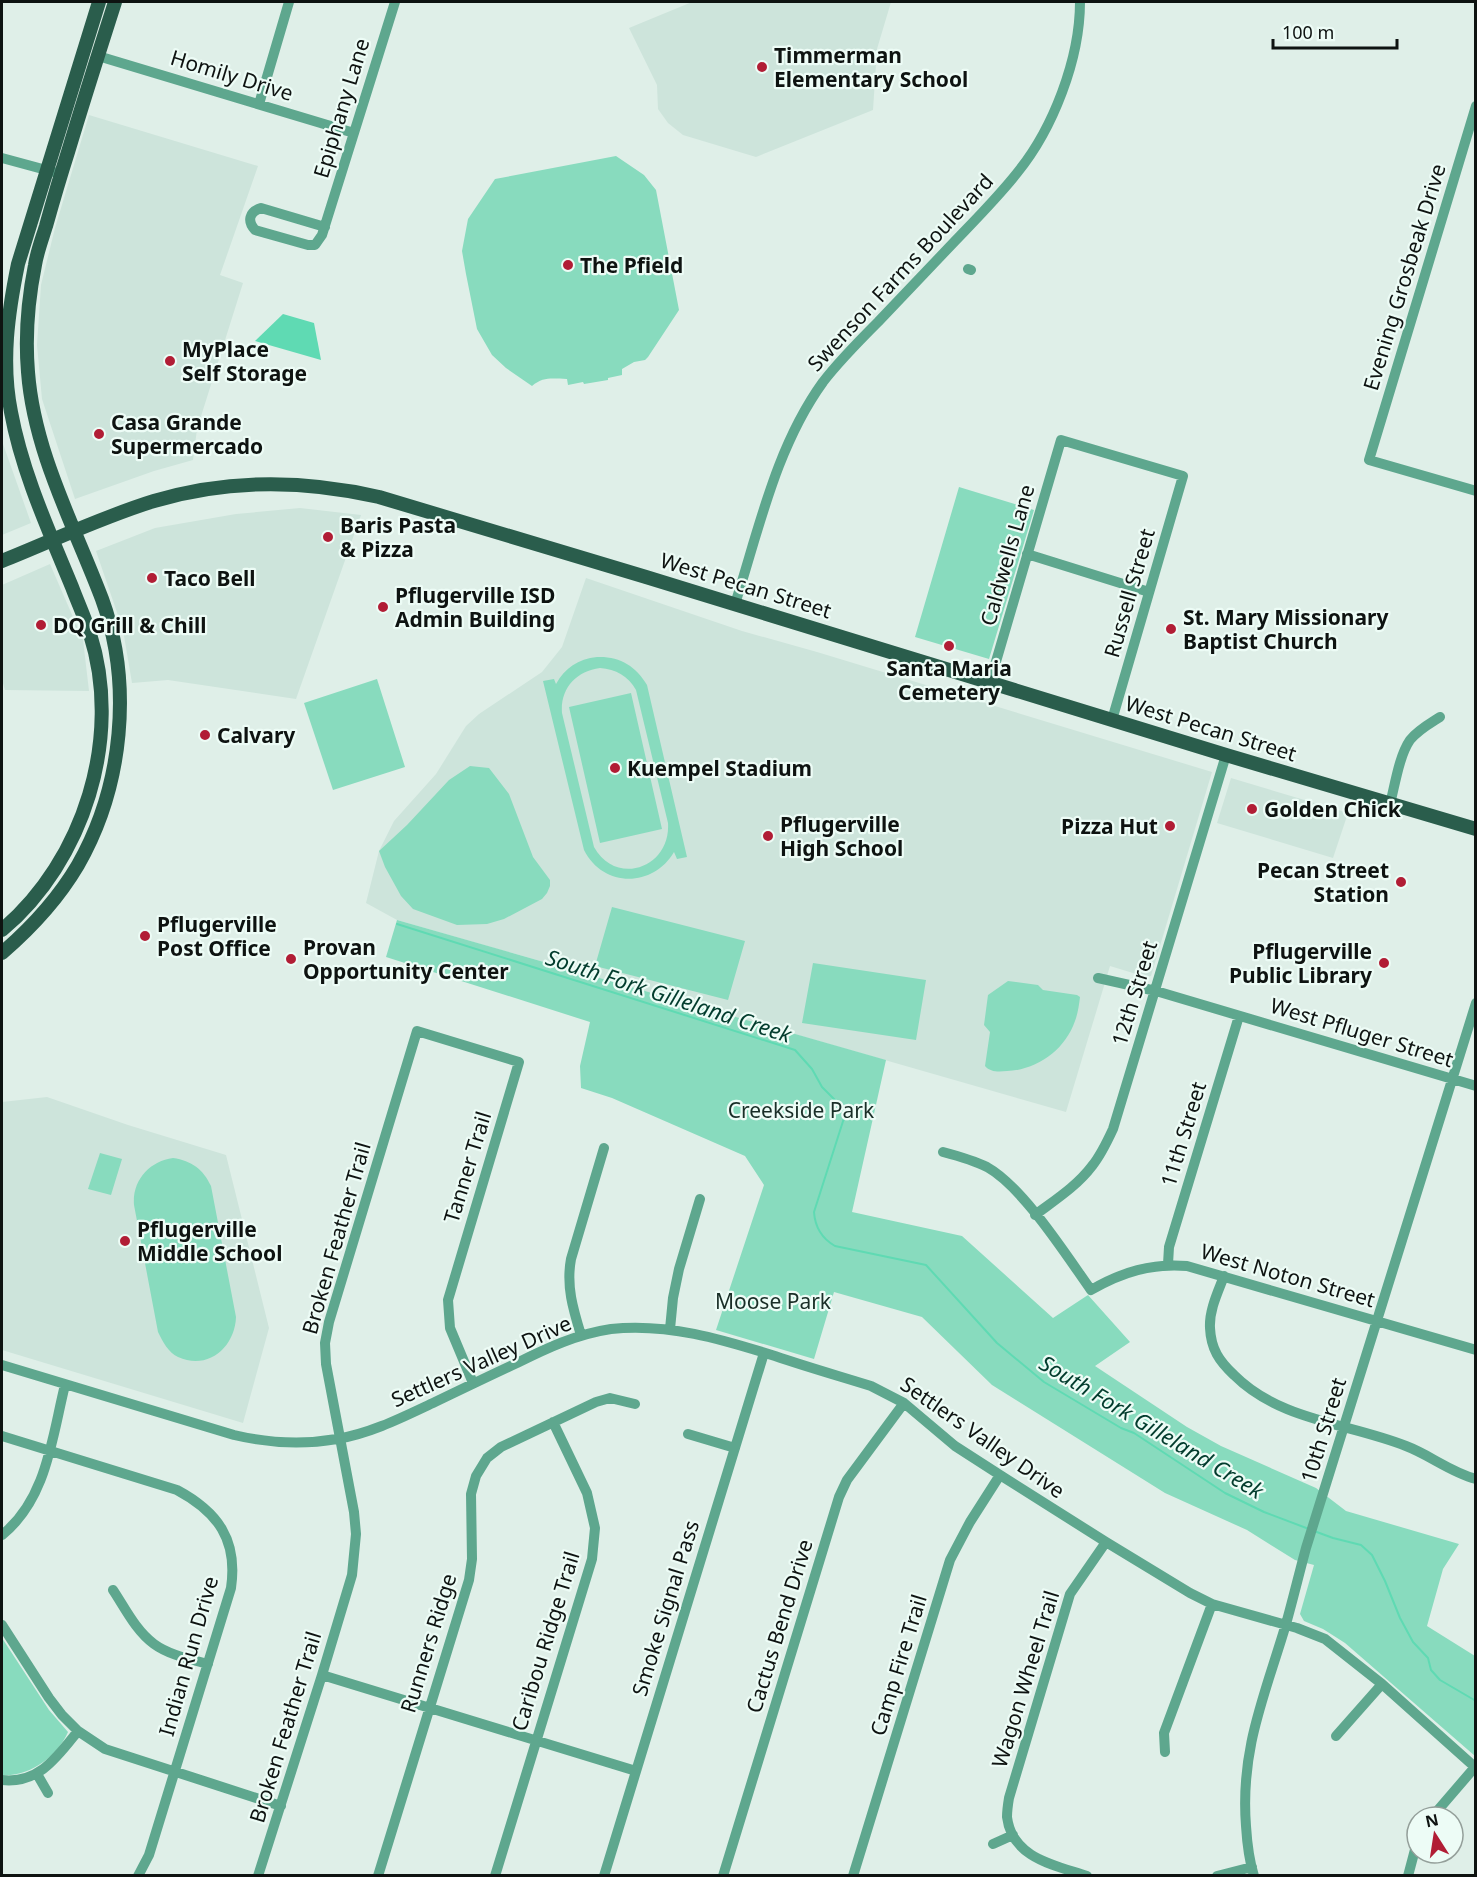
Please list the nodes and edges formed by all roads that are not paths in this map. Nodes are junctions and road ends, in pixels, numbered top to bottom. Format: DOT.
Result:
graph roads {
  1 [pos="99,2"];
  2 [pos="115,2"];
  3 [pos="289,2"];
  4 [pos="395,2"];
  5 [pos="1080,2"];
  6 [pos="98,56"];
  7 [pos="259,104"];
  8 [pos="1476,106"];
  9 [pos="354,133"];
  10 [pos="2,158"];
  11 [pos="47,171"];
  12 [pos="61,174"];
  13 [pos="290,217"];
  14 [pos="325,227"];
  15 [pos="284,238"];
  16 [pos="6,337"];
  17 [pos="27,338"];
  18 [pos="1061,440"];
  19 [pos="1476,491"];
  20 [pos="75,532"];
  21 [pos="53,541"];
  22 [pos="1027,554"];
  23 [pos="2,561"];
  24 [pos="1149,592"];
  25 [pos="735,604"];
  26 [pos="119,680"];
  27 [pos="990,682"];
  28 [pos="101,683"];
  29 [pos="1440,717"];
  30 [pos="1112,720"];
  31 [pos="1226,755"];
  32 [pos="1390,804"];
  33 [pos="1476,829"];
  34 [pos="63,856"];
  35 [pos="78,865"];
  36 [pos="2,930"];
  37 [pos="2,953"];
  38 [pos="1098,978"];
  39 [pos="1155,991"];
  40 [pos="1476,1003"];
  41 [pos="1239,1016"];
  42 [pos="417,1031"];
  43 [pos="1451,1079"];
  44 [pos="1476,1086"];
  45 [pos="604,1148"];
  46 [pos="943,1152"];
  47 [pos="700,1199"];
  48 [pos="1035,1215"];
  49 [pos="1168,1264"];
  50 [pos="1224,1276"];
  51 [pos="1377,1321"];
  52 [pos="670,1329"];
  53 [pos="581,1335"];
  54 [pos="1475,1347"];
  55 [pos="764,1353"];
  56 [pos="2,1365"];
  57 [pos="473,1383"];
  58 [pos="65,1385"];
  59 [pos="904,1403"];
  60 [pos="634,1404"];
  61 [pos="553,1422"];
  62 [pos="1344,1427"];
  63 [pos="688,1434"];
  64 [pos="2,1436"];
  65 [pos="339,1439"];
  66 [pos="735,1448"];
  67 [pos="49,1451"];
  68 [pos="1000,1475"];
  69 [pos="1476,1479"];
  70 [pos="2,1535"];
  71 [pos="1106,1542"];
  72 [pos="113,1590"];
  73 [pos="1212,1604"];
  74 [pos="2,1625"];
  75 [pos="1286,1625"];
  76 [pos="208,1664"];
  77 [pos="322,1675"];
  78 [pos="1382,1684"];
  79 [pos="428,1709"];
  80 [pos="78,1731"];
  81 [pos="1336,1736"];
  82 [pos="535,1742"];
  83 [pos="1166,1752"];
  84 [pos="1475,1768"];
  85 [pos="636,1771"];
  86 [pos="174,1772"];
  87 [pos="37,1774"];
  88 [pos="2,1780"];
  89 [pos="48,1793"];
  90 [pos="1443,1805"];
  91 [pos="281,1806"];
  92 [pos="1013,1835"];
  93 [pos="993,1844"];
  94 [pos="1253,1871"];
  95 [pos="138,1875"];
  96 [pos="258,1875"];
  97 [pos="378,1875"];
  98 [pos="495,1875"];
  99 [pos="604,1875"];
  100 [pos="723,1875"];
  101 [pos="853,1875"];
  102 [pos="1087,1875"];
  103 [pos="1217,1875"];
  1 -- 11 [label="main road"];
  2 -- 6 [label="main road"];
  3 -- 7 [label="street"];
  4 -- 9 [label="street, Epiphany Lane"];
  5 -- 25 [label="street, Swenson Farms Boulevard"];
  6 -- 7 [label="street, Homily Drive"];
  6 -- 12 [label="main road"];
  7 -- 9 [label="street, Homily Drive"];
  8 -- 19 [label="street, Evening Grosbeak Drive"];
  9 -- 14 [label="street, Epiphany Lane"];
  10 -- 11 [label="street"];
  11 -- 12 [label="street"];
  11 -- 16 [label="main road"];
  12 -- 17 [label="main road"];
  13 -- 14 [label="street"];
  13 -- 15 [label="street"];
  13 -- 15 [label="street"];
  14 -- 15 [label="street"];
  16 -- 17 [label="main road"];
  16 -- 21 [label="main road"];
  17 -- 20 [label="main road"];
  18 -- 22 [label="street, Caldwells Lane"];
  18 -- 24 [label="street, Russell Street"];
  20 -- 21 [label="main road, West Pecan Street"];
  20 -- 25 [label="main road, West Pecan Street"];
  20 -- 26 [label="main road"];
  21 -- 23 [label="main road, West Pecan Street"];
  21 -- 28 [label="main road"];
  22 -- 24 [label="street"];
  22 -- 27 [label="street, Caldwells Lane"];
  24 -- 30 [label="street, Russell Street"];
  25 -- 27 [label="main road, West Pecan Street"];
  26 -- 28 [label="main road"];
  26 -- 35 [label="main road"];
  27 -- 30 [label="main road, West Pecan Street"];
  28 -- 34 [label="main road"];
  29 -- 32 [label="street"];
  30 -- 31 [label="main road, West Pecan Street"];
  31 -- 32 [label="main road, West Pecan Street"];
  31 -- 39 [label="street, 12th Street"];
  32 -- 33 [label="main road, West Pecan Street"];
  34 -- 35 [label="main road"];
  34 -- 36 [label="main road"];
  35 -- 37 [label="main road"];
  38 -- 39 [label="street, West Pfluger Street"];
  39 -- 41 [label="street, West Pfluger Street"];
  39 -- 48 [label="street, 12th Street"];
  40 -- 43 [label="street, 10th Street"];
  41 -- 43 [label="street, West Pfluger Street"];
  41 -- 49 [label="street, 11th Street"];
  42 -- 57 [label="street, Tanner Trail"];
  42 -- 65 [label="street, Broken Feather Trail"];
  43 -- 44 [label="street, West Pfluger Street"];
  43 -- 51 [label="street, 10th Street"];
  45 -- 53 [label="street"];
  46 -- 48 [label="street"];
  47 -- 52 [label="street"];
  48 -- 49 [label="street, West Noton Street"];
  49 -- 50 [label="street, West Noton Street"];
  50 -- 51 [label="street, West Noton Street"];
  50 -- 62 [label="street"];
  51 -- 54 [label="street, West Noton Street"];
  51 -- 62 [label="street, 10th Street"];
  52 -- 53 [label="street, Settlers Valley Drive"];
  52 -- 55 [label="street, Settlers Valley Drive"];
  53 -- 57 [label="street, Settlers Valley Drive"];
  55 -- 59 [label="street, Settlers Valley Drive"];
  55 -- 66 [label="street, Smoke Signal Pass"];
  56 -- 58 [label="street, Settlers Valley Drive"];
  57 -- 65 [label="street, Settlers Valley Drive"];
  58 -- 65 [label="street, Settlers Valley Drive"];
  58 -- 67 [label="street"];
  59 -- 68 [label="street, Settlers Valley Drive"];
  59 -- 100 [label="street, Cactus Bend Drive"];
  60 -- 61 [label="street, Runners Ridge"];
  61 -- 79 [label="street, Runners Ridge"];
  61 -- 82 [label="street, Caribou Ridge Trail"];
  62 -- 69 [label="street"];
  62 -- 75 [label="street, 10th Street"];
  63 -- 66 [label="street"];
  64 -- 67 [label="street, Indian Run Drive"];
  65 -- 77 [label="street, Broken Feather Trail"];
  66 -- 85 [label="street, Smoke Signal Pass"];
  67 -- 70 [label="street"];
  67 -- 76 [label="street, Indian Run Drive"];
  68 -- 71 [label="street, Settlers Valley Drive"];
  68 -- 101 [label="street, Camp Fire Trail"];
  71 -- 73 [label="street, Settlers Valley Drive"];
  71 -- 92 [label="street, Wagon Wheel Trail"];
  72 -- 76 [label="street"];
  73 -- 75 [label="street, Settlers Valley Drive"];
  73 -- 83 [label="street"];
  74 -- 80 [label="street"];
  75 -- 78 [label="street, Settlers Valley Drive"];
  75 -- 94 [label="street, 10th Street"];
  76 -- 86 [label="street, Indian Run Drive"];
  77 -- 79 [label="street"];
  77 -- 91 [label="street, Broken Feather Trail"];
  78 -- 81 [label="street"];
  78 -- 84 [label="street, Settlers Valley Drive"];
  79 -- 82 [label="street"];
  79 -- 97 [label="street, Runners Ridge"];
  80 -- 86 [label="street"];
  80 -- 87 [label="street"];
  82 -- 85 [label="street"];
  82 -- 98 [label="street, Caribou Ridge Trail"];
  84 -- 90 [label="street"];
  85 -- 99 [label="street, Smoke Signal Pass"];
  86 -- 91 [label="street"];
  86 -- 95 [label="street, Indian Run Drive"];
  87 -- 88 [label="street"];
  87 -- 89 [label="street"];
  91 -- 96 [label="street, Broken Feather Trail"];
  92 -- 93 [label="street"];
  92 -- 102 [label="street"];
  94 -- 103 [label="street"];
}
